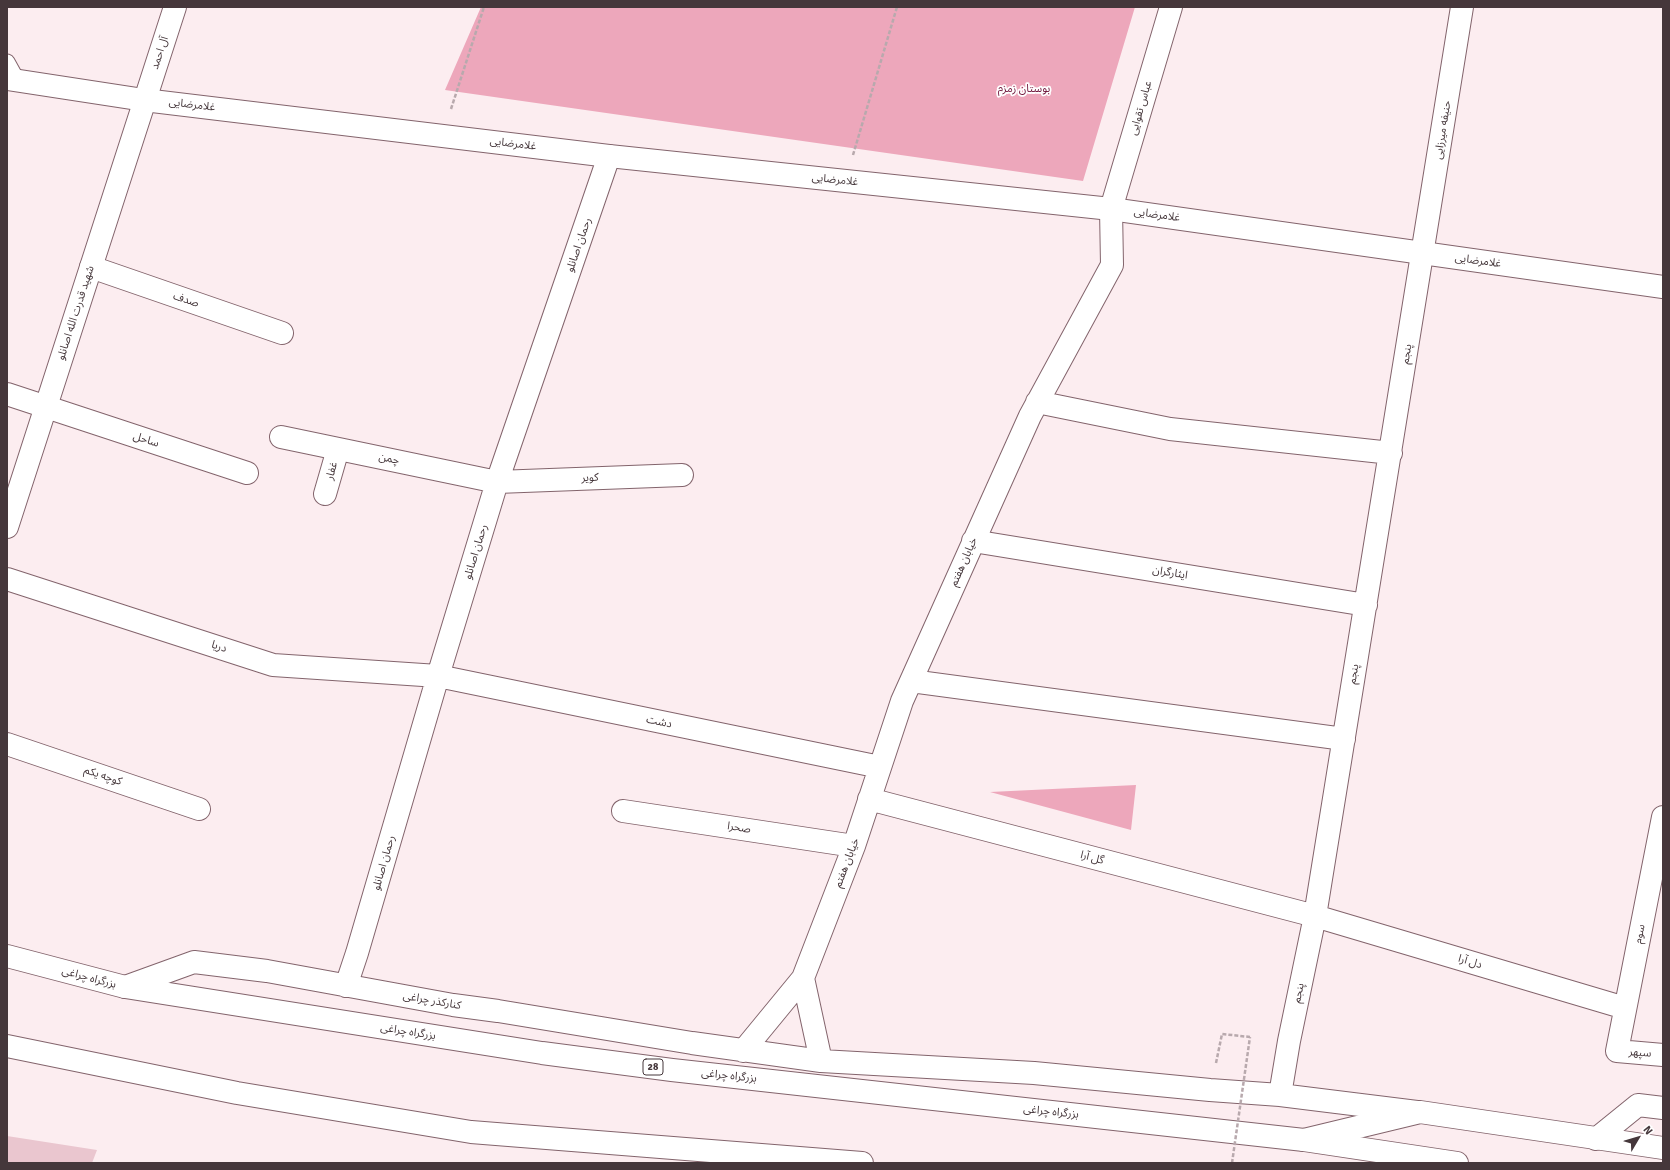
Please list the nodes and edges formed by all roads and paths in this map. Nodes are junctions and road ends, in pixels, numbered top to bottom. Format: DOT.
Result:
graph roads {
  1 [pos="175,7"];
  2 [pos="484,7"];
  3 [pos="897,7"];
  4 [pos="1171,7"];
  5 [pos="1462,7"];
  6 [pos="10,73"];
  7 [pos="144,100"];
  8 [pos="442,136"];
  9 [pos="609,156"];
  10 [pos="845,181"];
  11 [pos="1111,209"];
  12 [pos="1423,253"];
  13 [pos="90,267"];
  14 [pos="1663,287"];
  15 [pos="282,333"];
  16 [pos="7,394"];
  17 [pos="1037,402"];
  18 [pos="46,406"];
  19 [pos="281,436"];
  20 [pos="338,449"];
  21 [pos="1390,453"];
  22 [pos="247,473"];
  23 [pos="682,475"];
  24 [pos="497,482"];
  25 [pos="325,494"];
  26 [pos="7,527"];
  27 [pos="973,541"];
  28 [pos="7,579"];
  29 [pos="1366,605"];
  30 [pos="438,676"];
  31 [pos="911,682"];
  32 [pos="1344,739"];
  33 [pos="7,744"];
  34 [pos="880,767"];
  35 [pos="869,799"];
  36 [pos="199,809"];
  37 [pos="623,811"];
  38 [pos="1663,817"];
  39 [pos="854,846"];
  40 [pos="1315,916"];
  41 [pos="7,956"];
  42 [pos="803,978"];
  43 [pos="346,986"];
  44 [pos="125,987"];
  45 [pos="1625,1008"];
  46 [pos="1222,1034"];
  47 [pos="7,1046"];
  48 [pos="743,1051"];
  49 [pos="1617,1051"];
  50 [pos="1663,1055"];
  51 [pos="821,1061"];
  52 [pos="1280,1095"];
  53 [pos="1663,1108"];
  54 [pos="1420,1112"];
  55 [pos="1596,1139"];
  56 [pos="1304,1140"];
  57 [pos="1663,1148"];
  58 [pos="853,1163"];
  59 [pos="1232,1163"];
  60 [pos="1457,1163"];
  1 -- 7 [label="main road, آل احمد"];
  2 -- 8 [label="path"];
  3 -- 10 [label="path"];
  4 -- 11 [label="main road, عباس تقوایی"];
  5 -- 12 [label="main road, حنیفه میرزایی"];
  6 -- 7 [label="main road, غلامرضایی"];
  7 -- 8 [label="main road, غلامرضایی"];
  7 -- 13 [label="main road, شهید قدرت الله اصانلو"];
  8 -- 9 [label="main road, غلامرضایی"];
  9 -- 10 [label="main road, غلامرضایی"];
  9 -- 24 [label="main road, رحمان اصانلو"];
  10 -- 11 [label="main road, غلامرضایی"];
  11 -- 12 [label="main road, غلامرضایی"];
  11 -- 17 [label="main road, خیابان هفتم"];
  12 -- 14 [label="main road, غلامرضایی"];
  12 -- 21 [label="main road, پنجم"];
  13 -- 15 [label="main road, صدف"];
  13 -- 18 [label="main road, شهید قدرت الله اصانلو"];
  16 -- 18 [label="main road, ساحل"];
  17 -- 21 [label="main road"];
  17 -- 27 [label="main road, خیابان هفتم"];
  18 -- 22 [label="main road, ساحل"];
  18 -- 26 [label="main road, شهید قدرت الله اصانلو"];
  19 -- 20 [label="main road, چمن"];
  20 -- 24 [label="main road, چمن"];
  20 -- 25 [label="main road, غفار"];
  21 -- 29 [label="main road, پنجم"];
  23 -- 24 [label="main road, کویر"];
  24 -- 30 [label="main road, رحمان اصانلو"];
  27 -- 29 [label="main road, ایثارگران"];
  27 -- 31 [label="main road, خیابان هفتم"];
  28 -- 30 [label="main road, دریا"];
  29 -- 32 [label="main road, پنجم"];
  30 -- 34 [label="main road, دشت"];
  30 -- 43 [label="main road, رحمان اصانلو"];
  31 -- 32 [label="main road"];
  31 -- 34 [label="main road, خیابان هفتم"];
  32 -- 40 [label="main road, پنجم"];
  33 -- 36 [label="main road, کوچه یکم"];
  34 -- 35 [label="main road, خیابان هفتم"];
  35 -- 39 [label="main road, خیابان هفتم"];
  35 -- 40 [label="main road, گل آرا"];
  37 -- 39 [label="main road, صحرا"];
  38 -- 45 [label="main road, سوم"];
  39 -- 42 [label="main road, خیابان هفتم"];
  40 -- 45 [label="main road, دل آرا"];
  40 -- 52 [label="main road, پنجم"];
  41 -- 44 [label="main road, بزرگراه چراغی / 28"];
  42 -- 48 [label="main road"];
  42 -- 51 [label="main road"];
  43 -- 44 [label="main road, کنارکذر چراغی"];
  43 -- 48 [label="main road, کنارکذر چراغی"];
  44 -- 56 [label="main road, بزرگراه چراغی / 28"];
  45 -- 49 [label="main road, سوم"];
  46 -- 59 [label="path, bridge"];
  47 -- 58 [label="main road"];
  48 -- 51 [label="main road, کنارکذر چراغی"];
  49 -- 50 [label="main road, سپهر"];
  51 -- 52 [label="main road, کنارکذر چراغی"];
  52 -- 54 [label="main road, کنارکذر چراغی"];
  53 -- 55 [label="main road"];
  54 -- 55 [label="main road, کنارکذر چراغی"];
  54 -- 56 [label="main road"];
  55 -- 57 [label="main road, کنارکذر چراغی"];
  56 -- 60 [label="main road, بزرگراه چراغی / 28"];
}
